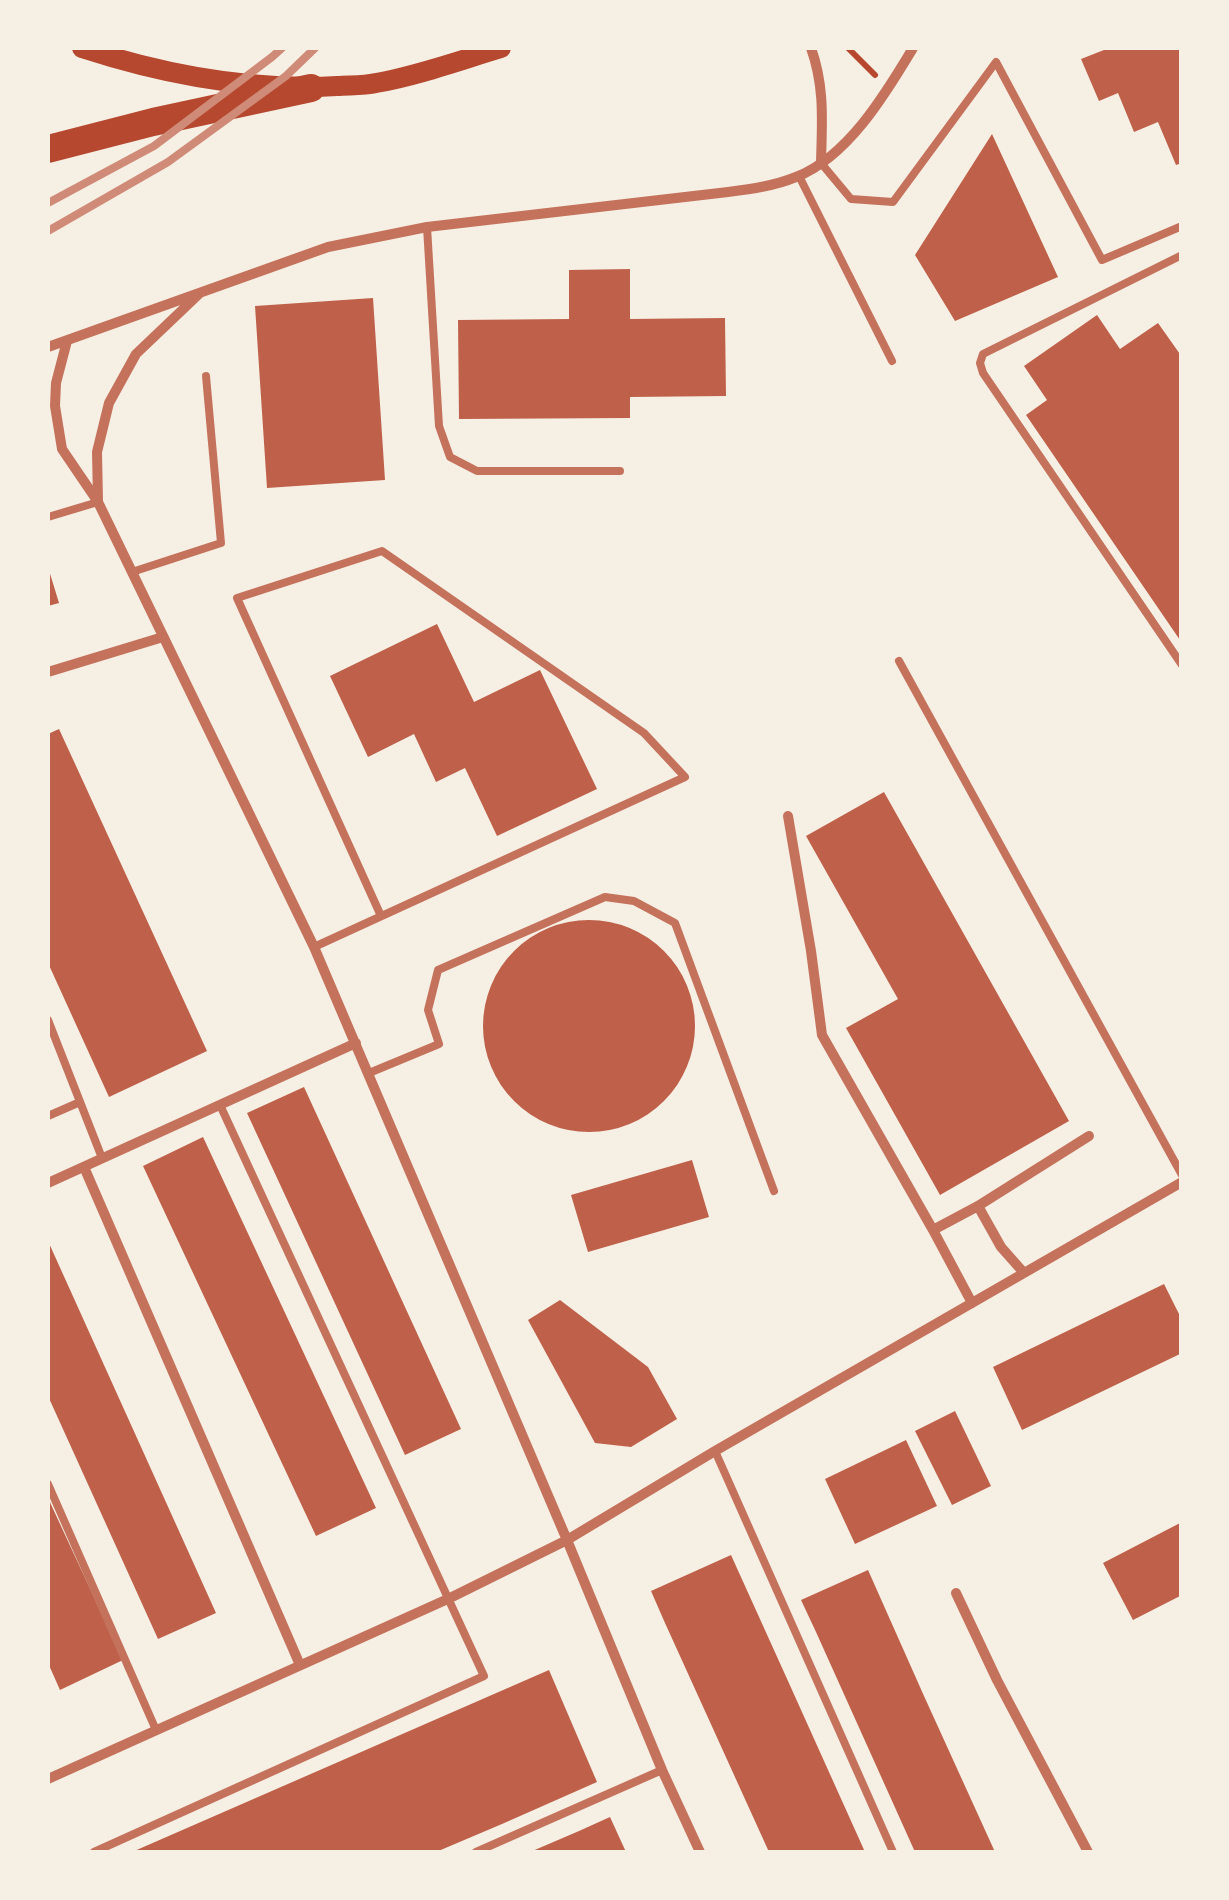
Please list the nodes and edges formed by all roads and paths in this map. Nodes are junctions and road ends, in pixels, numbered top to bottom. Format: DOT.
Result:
graph roads {
  1 [pos="82,48"];
  2 [pos="501,48"];
  3 [pos="812,48"];
  4 [pos="848,48"];
  5 [pos="913,48"];
  6 [pos="311,88"];
  7 [pos="889,89"];
  8 [pos="48,149"];
  9 [pos="821,163"];
  10 [pos="799,176"];
  11 [pos="427,226"];
  12 [pos="1182,226"];
  13 [pos="1182,255"];
  14 [pos="201,292"];
  15 [pos="67,341"];
  16 [pos="48,347"];
  17 [pos="892,361"];
  18 [pos="206,376"];
  19 [pos="620,471"];
  20 [pos="98,502"];
  21 [pos="48,517"];
  22 [pos="132,572"];
  23 [pos="163,637"];
  24 [pos="899,662"];
  25 [pos="1182,665"];
  26 [pos="48,672"];
  27 [pos="788,816"];
  28 [pos="381,916"];
  29 [pos="314,947"];
  30 [pos="48,1020"];
  31 [pos="356,1043"];
  32 [pos="369,1074"];
  33 [pos="80,1102"];
  34 [pos="220,1105"];
  35 [pos="48,1116"];
  36 [pos="1089,1136"];
  37 [pos="102,1158"];
  38 [pos="84,1167"];
  39 [pos="1182,1179"];
  40 [pos="48,1184"];
  41 [pos="774,1192"];
  42 [pos="978,1206"];
  43 [pos="934,1230"];
  44 [pos="1024,1273"];
  45 [pos="972,1303"];
  46 [pos="714,1451"];
  47 [pos="48,1484"];
  48 [pos="567,1540"];
  49 [pos="956,1593"];
  50 [pos="450,1598"];
  51 [pos="300,1666"];
  52 [pos="156,1730"];
  53 [pos="662,1770"];
  54 [pos="48,1779"];
  55 [pos="94,1852"];
  56 [pos="476,1852"];
  57 [pos="700,1852"];
  58 [pos="893,1852"];
  59 [pos="1088,1852"];
  1 -- 6 [label="main road"];
  2 -- 6 [label="main road"];
  3 -- 9 [label="street"];
  4 -- 7 [label="path"];
  5 -- 7 [label="street"];
  6 -- 8 [label="highway"];
  7 -- 9 [label="street"];
  9 -- 10 [label="street"];
  9 -- 12 [label="lane"];
  10 -- 11 [label="street"];
  10 -- 17 [label="lane"];
  11 -- 14 [label="street"];
  11 -- 19 [label="lane"];
  13 -- 25 [label="lane"];
  14 -- 15 [label="street"];
  14 -- 20 [label="street"];
  15 -- 16 [label="street"];
  15 -- 20 [label="street"];
  18 -- 22 [label="lane"];
  20 -- 21 [label="lane"];
  20 -- 22 [label="street"];
  22 -- 23 [label="street"];
  23 -- 26 [label="street"];
  23 -- 29 [label="street"];
  24 -- 39 [label="lane"];
  27 -- 43 [label="street"];
  28 -- 28 [label="lane"];
  28 -- 29 [label="lane"];
  29 -- 31 [label="street"];
  30 -- 33 [label="lane"];
  31 -- 32 [label="street"];
  31 -- 34 [label="street"];
  32 -- 41 [label="lane"];
  32 -- 48 [label="street"];
  33 -- 35 [label="lane"];
  33 -- 37 [label="lane"];
  34 -- 37 [label="street"];
  34 -- 50 [label="lane"];
  36 -- 42 [label="street"];
  37 -- 38 [label="street"];
  38 -- 40 [label="street"];
  38 -- 51 [label="street"];
  39 -- 44 [label="street"];
  42 -- 43 [label="street"];
  42 -- 44 [label="street"];
  43 -- 45 [label="street"];
  44 -- 45 [label="street"];
  45 -- 46 [label="street"];
  46 -- 48 [label="street"];
  46 -- 58 [label="lane"];
  47 -- 52 [label="lane"];
  48 -- 50 [label="street"];
  48 -- 53 [label="street"];
  49 -- 59 [label="street"];
  50 -- 51 [label="street"];
  50 -- 55 [label="lane"];
  51 -- 52 [label="street"];
  52 -- 54 [label="street"];
  53 -- 56 [label="lane"];
  53 -- 57 [label="street"];
}
